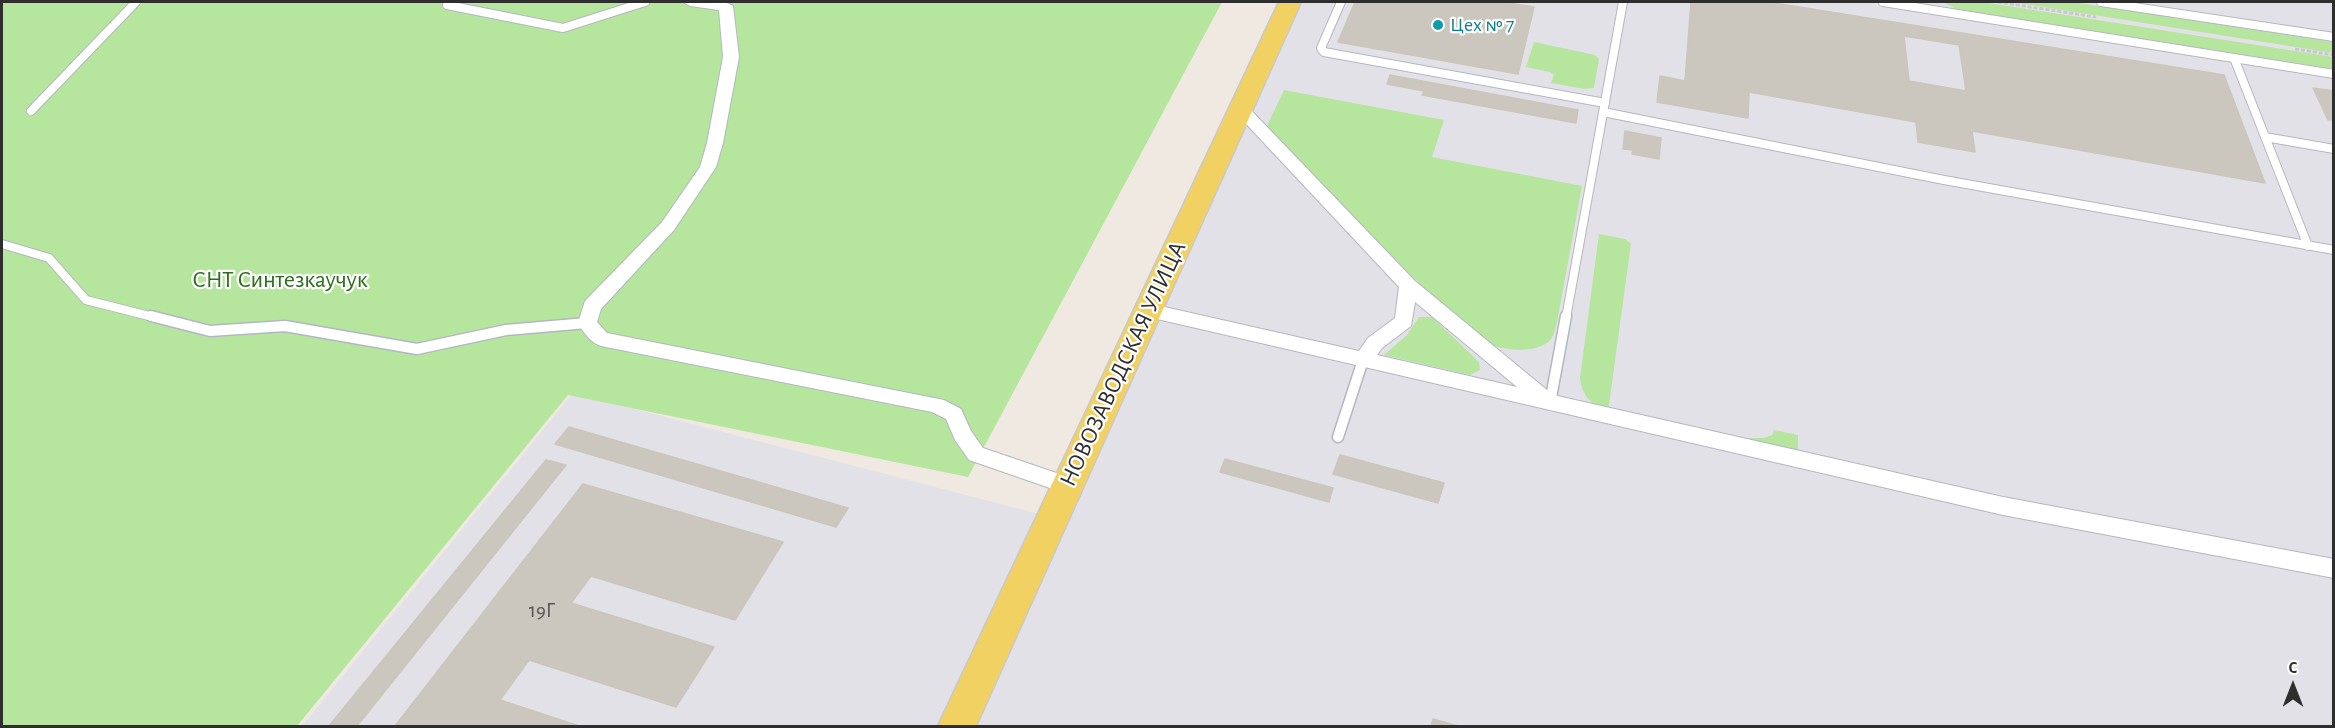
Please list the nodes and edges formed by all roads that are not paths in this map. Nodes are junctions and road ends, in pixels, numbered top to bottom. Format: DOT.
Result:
graph roads {
  1 [pos="136,2"];
  2 [pos="645,2"];
  3 [pos="690,2"];
  4 [pos="1290,2"];
  5 [pos="1341,2"];
  6 [pos="1623,2"];
  7 [pos="1883,2"];
  8 [pos="2101,2"];
  9 [pos="727,4"];
  10 [pos="447,5"];
  11 [pos="1926,5"];
  12 [pos="2334,37"];
  13 [pos="2234,58"];
  14 [pos="2334,74"];
  15 [pos="1605,103"];
  16 [pos="1240,108"];
  17 [pos="31,111"];
  18 [pos="1603,112"];
  19 [pos="2265,137"];
  20 [pos="2334,149"];
  21 [pos="2,244"];
  22 [pos="2308,246"];
  23 [pos="2334,250"];
  24 [pos="1408,286"];
  25 [pos="1147,310"];
  26 [pos="587,323"];
  27 [pos="1363,360"];
  28 [pos="1550,404"];
  29 [pos="1338,437"];
  30 [pos="1067,485"];
  31 [pos="2334,569"];
  32 [pos="957,726"];
  1 -- 17 [label="lane"];
  2 -- 10 [label="lane"];
  3 -- 9 [label="street"];
  4 -- 16 [label="main road, НОВОЗАВОДСКАЯ УЛИЦА"];
  5 -- 15 [label="lane"];
  6 -- 15 [label="lane"];
  7 -- 11 [label="lane"];
  8 -- 12 [label="lane"];
  9 -- 26 [label="street"];
  11 -- 13 [label="lane"];
  13 -- 14 [label="lane"];
  13 -- 19 [label="lane"];
  15 -- 18 [label="lane"];
  16 -- 24 [label="street"];
  16 -- 25 [label="main road, НОВОЗАВОДСКАЯ УЛИЦА"];
  18 -- 22 [label="lane"];
  18 -- 28 [label="lane"];
  19 -- 20 [label="lane"];
  19 -- 22 [label="lane"];
  21 -- 26 [label="lane"];
  22 -- 23 [label="lane"];
  24 -- 27 [label="street"];
  24 -- 28 [label="street"];
  25 -- 27 [label="street"];
  25 -- 30 [label="main road, НОВОЗАВОДСКАЯ УЛИЦА"];
  26 -- 30 [label="street"];
  27 -- 28 [label="street"];
  27 -- 29 [label="lane"];
  28 -- 31 [label="street"];
  30 -- 32 [label="main road, НОВОЗАВОДСКАЯ УЛИЦА"];
}
